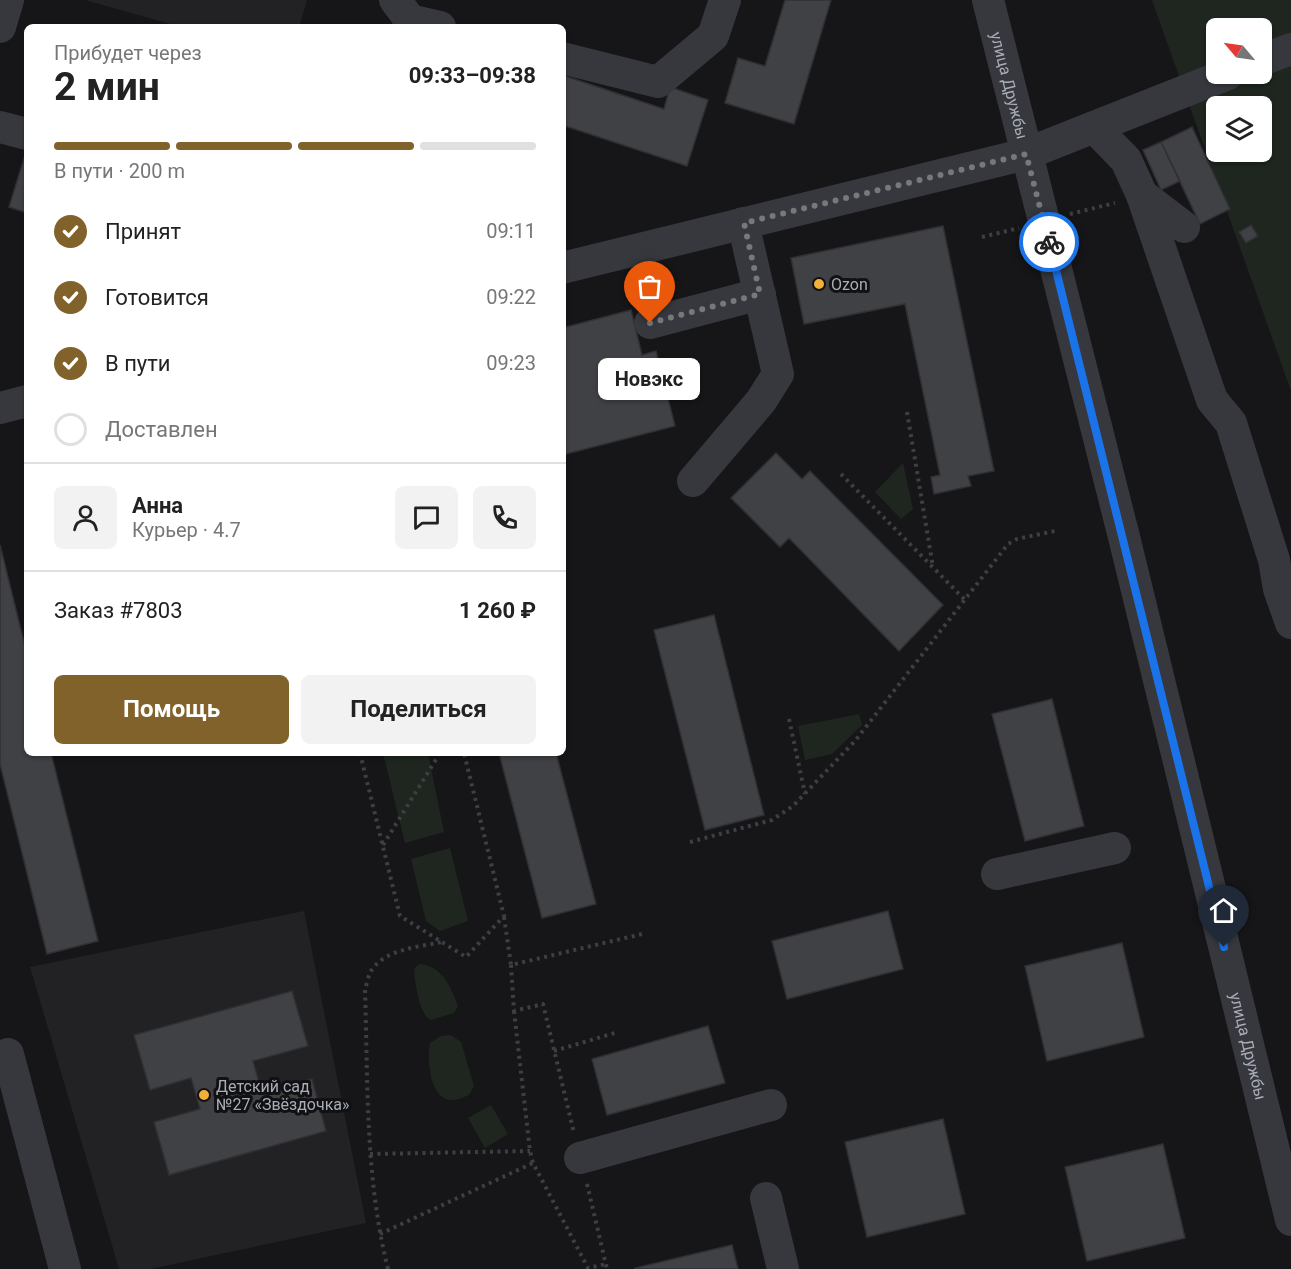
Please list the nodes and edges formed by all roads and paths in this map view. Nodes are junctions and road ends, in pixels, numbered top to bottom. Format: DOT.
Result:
graph roads {
  1 [pos="8,0"];
  2 [pos="725,0"];
  3 [pos="988,0"];
  4 [pos="0,27"];
  5 [pos="1291,48"];
  6 [pos="1272,56"];
  7 [pos="566,59"];
  8 [pos="1206,83"];
  9 [pos="0,127"];
  10 [pos="1094,127"];
  11 [pos="24,133"];
  12 [pos="1026,154"];
  13 [pos="1142,195"];
  14 [pos="744,223"];
  15 [pos="1185,226"];
  16 [pos="566,267"];
  17 [pos="760,294"];
  18 [pos="650,323"];
  19 [pos="24,402"];
  20 [pos="0,408"];
  21 [pos="907,412"];
  22 [pos="841,474"];
  23 [pos="693,481"];
  24 [pos="1055,531"];
  25 [pos="1283,560"];
  26 [pos="933,567"];
  27 [pos="965,600"];
  28 [pos="1291,623"];
  29 [pos="789,719"];
  30 [pos="361,756"];
  31 [pos="438,756"];
  32 [pos="465,756"];
  33 [pos="805,794"];
  34 [pos="690,842"];
  35 [pos="383,846"];
  36 [pos="1115,848"];
  37 [pos="997,874"];
  38 [pos="504,916"];
  39 [pos="642,934"];
  40 [pos="442,942"];
  41 [pos="511,965"];
  42 [pos="514,1011"];
  43 [pos="618,1032"];
  44 [pos="555,1051"];
  45 [pos="0,1057"];
  46 [pos="771,1105"];
  47 [pos="530,1151"];
  48 [pos="370,1154"];
  49 [pos="580,1158"];
  50 [pos="533,1163"];
  51 [pos="766,1198"];
  52 [pos="1291,1220"];
  53 [pos="380,1234"];
  54 [pos="607,1266"];
  55 [pos="587,1268"];
  56 [pos="64,1269"];
  57 [pos="388,1269"];
  58 [pos="783,1269"];
  1 -- 4 [label="street"];
  2 -- 7 [label="street"];
  3 -- 12 [label="street, улица Дружбы"];
  5 -- 6 [label="street"];
  8 -- 10 [label="street"];
  9 -- 11 [label="street"];
  10 -- 12 [label="street"];
  10 -- 13 [label="street"];
  12 -- 14 [label="street"];
  12 -- 52 [label="street, улица Дружбы"];
  13 -- 15 [label="street"];
  13 -- 25 [label="street"];
  14 -- 16 [label="street"];
  14 -- 17 [label="street"];
  17 -- 18 [label="street"];
  17 -- 23 [label="street"];
  19 -- 20 [label="street"];
  21 -- 26 [label="path"];
  22 -- 26 [label="path"];
  24 -- 27 [label="path"];
  25 -- 28 [label="street"];
  26 -- 27 [label="path"];
  27 -- 33 [label="path"];
  29 -- 33 [label="path"];
  30 -- 35 [label="path"];
  31 -- 35 [label="path"];
  32 -- 38 [label="path"];
  33 -- 34 [label="path"];
  35 -- 40 [label="path"];
  36 -- 37 [label="street"];
  38 -- 40 [label="path"];
  38 -- 41 [label="path"];
  39 -- 41 [label="path"];
  40 -- 48 [label="path"];
  41 -- 42 [label="path"];
  42 -- 44 [label="path"];
  42 -- 47 [label="path"];
  43 -- 44 [label="path"];
  44 -- 49 [label="path"];
  45 -- 56 [label="street"];
  46 -- 49 [label="street"];
  47 -- 48 [label="path"];
  47 -- 50 [label="path"];
  48 -- 53 [label="path"];
  49 -- 54 [label="path"];
  50 -- 53 [label="path"];
  50 -- 55 [label="path"];
  51 -- 58 [label="street"];
  53 -- 57 [label="path"];
  54 -- 55 [label="path"];
}
